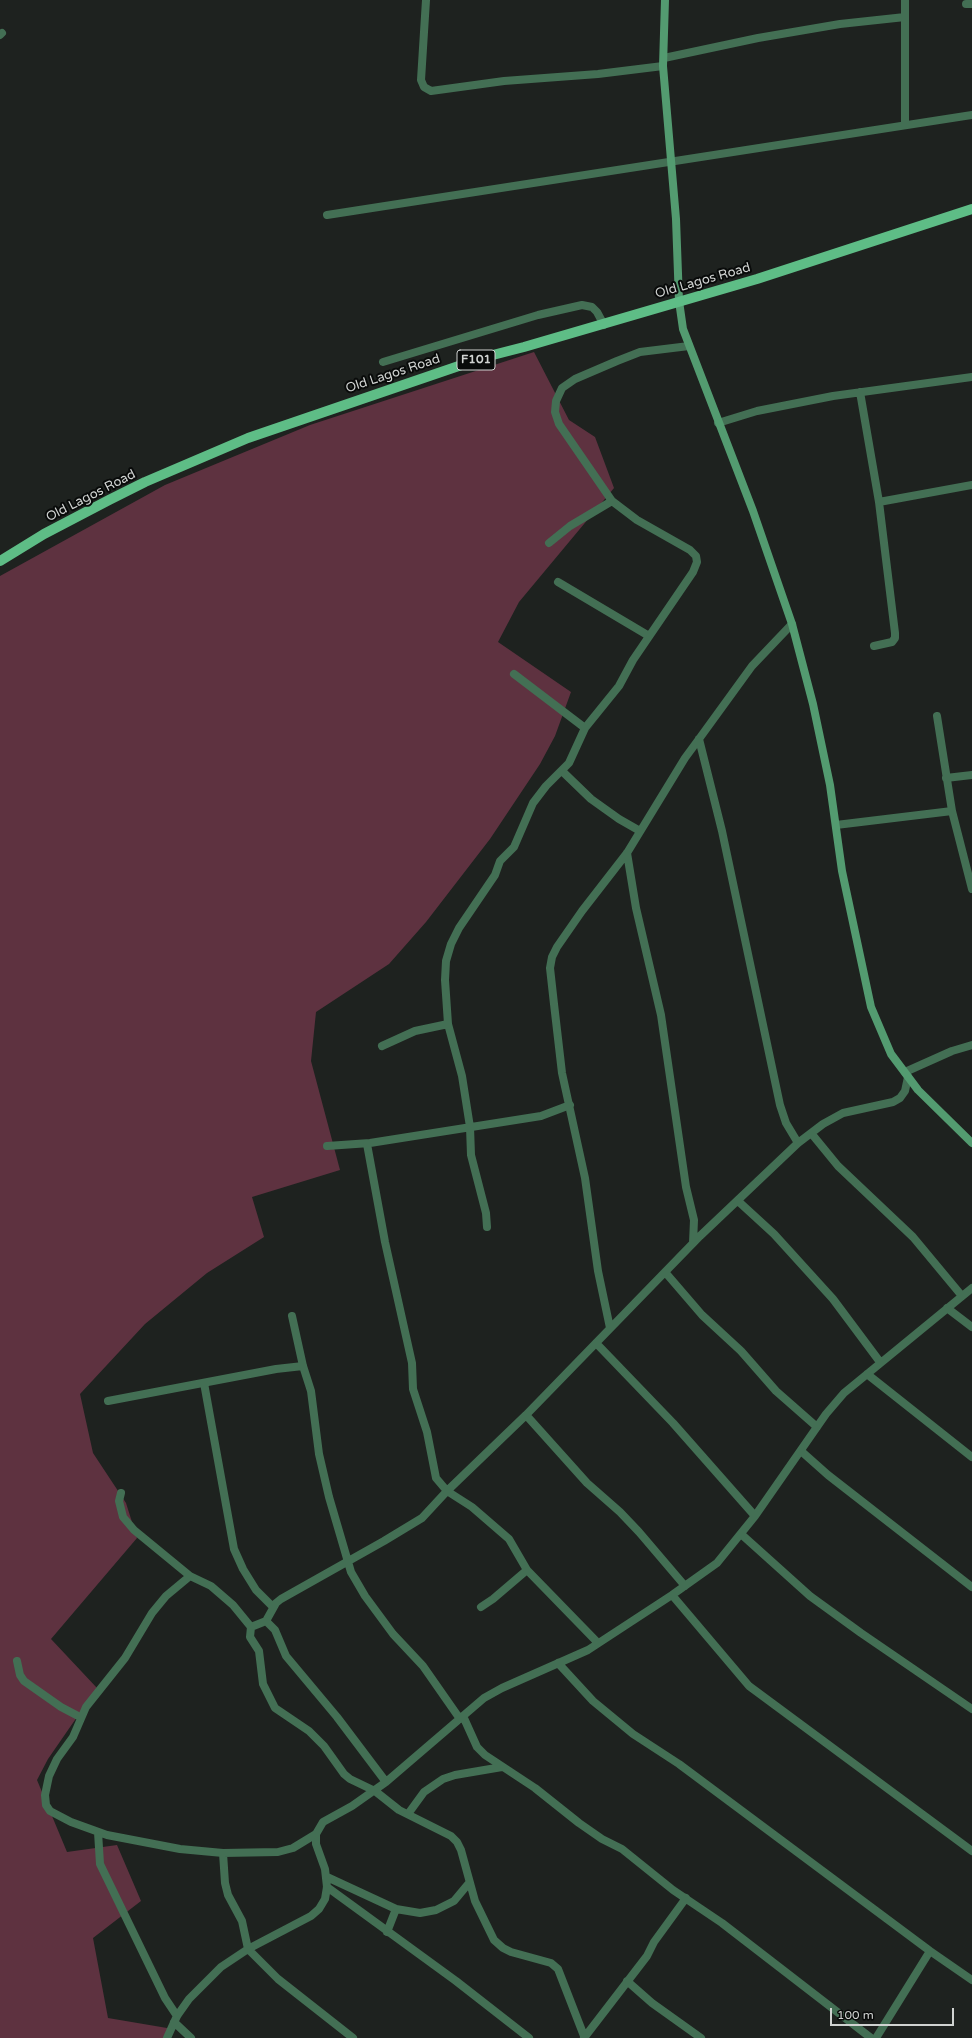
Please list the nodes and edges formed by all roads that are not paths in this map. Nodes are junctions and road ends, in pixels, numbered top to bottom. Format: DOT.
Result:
graph roads {
  1 [pos="426,0"];
  2 [pos="665,0"];
  3 [pos="905,0"];
  4 [pos="905,17"];
  5 [pos="664,62"];
  6 [pos="972,115"];
  7 [pos="905,125"];
  8 [pos="672,162"];
  9 [pos="972,209"];
  10 [pos="327,215"];
  11 [pos="679,301"];
  12 [pos="604,325"];
  13 [pos="689,346"];
  14 [pos="383,362"];
  15 [pos="972,377"];
  16 [pos="860,392"];
  17 [pos="718,423"];
  18 [pos="972,485"];
  19 [pos="612,501"];
  20 [pos="879,502"];
  21 [pos="549,543"];
  22 [pos="0,560"];
  23 [pos="558,582"];
  24 [pos="792,624"];
  25 [pos="649,636"];
  26 [pos="874,646"];
  27 [pos="514,674"];
  28 [pos="937,716"];
  29 [pos="585,728"];
  30 [pos="699,739"];
  31 [pos="562,771"];
  32 [pos="972,775"];
  33 [pos="946,778"];
  34 [pos="952,811"];
  35 [pos="836,825"];
  36 [pos="640,831"];
  37 [pos="627,853"];
  38 [pos="616,869"];
  39 [pos="630,878"];
  40 [pos="972,889"];
  41 [pos="448,1024"];
  42 [pos="972,1045"];
  43 [pos="382,1046"];
  44 [pos="906,1074"];
  45 [pos="570,1105"];
  46 [pos="470,1127"];
  47 [pos="811,1133"];
  48 [pos="798,1143"];
  49 [pos="972,1143"];
  50 [pos="367,1144"];
  51 [pos="327,1146"];
  52 [pos="738,1201"];
  53 [pos="694,1220"];
  54 [pos="486,1228"];
  55 [pos="708,1228"];
  56 [pos="693,1243"];
  57 [pos="665,1272"];
  58 [pos="972,1288"];
  59 [pos="962,1296"];
  60 [pos="947,1308"];
  61 [pos="292,1316"];
  62 [pos="972,1327"];
  63 [pos="610,1328"];
  64 [pos="596,1343"];
  65 [pos="880,1362"];
  66 [pos="303,1366"];
  67 [pos="867,1374"];
  68 [pos="204,1383"];
  69 [pos="108,1401"];
  70 [pos="526,1416"];
  71 [pos="817,1427"];
  72 [pos="801,1451"];
  73 [pos="972,1457"];
  74 [pos="447,1491"];
  75 [pos="121,1493"];
  76 [pos="755,1516"];
  77 [pos="741,1534"];
  78 [pos="348,1561"];
  79 [pos="527,1570"];
  80 [pos="190,1576"];
  81 [pos="685,1586"];
  82 [pos="972,1587"];
  83 [pos="672,1595"];
  84 [pos="273,1607"];
  85 [pos="480,1607"];
  86 [pos="266,1621"];
  87 [pos="251,1627"];
  88 [pos="598,1644"];
  89 [pos="17,1661"];
  90 [pos="558,1663"];
  91 [pos="972,1709"];
  92 [pos="80,1717"];
  93 [pos="461,1717"];
  94 [pos="502,1767"];
  95 [pos="386,1782"];
  96 [pos="375,1791"];
  97 [pos="408,1814"];
  98 [pos="98,1832"];
  99 [pos="316,1834"];
  100 [pos="972,1851"];
  101 [pos="223,1853"];
  102 [pos="327,1877"];
  103 [pos="469,1883"];
  104 [pos="327,1887"];
  105 [pos="686,1898"];
  106 [pos="396,1909"];
  107 [pos="387,1932"];
  108 [pos="248,1949"];
  109 [pos="930,1951"];
  110 [pos="972,1980"];
  111 [pos="627,1982"];
  112 [pos="176,2019"];
  113 [pos="584,2037"];
  114 [pos="168,2038"];
  115 [pos="191,2038"];
  116 [pos="353,2038"];
  117 [pos="529,2038"];
  118 [pos="701,2038"];
  119 [pos="871,2038"];
  120 [pos="876,2038"];
  1 -- 5 [label="street"];
  2 -- 5 [label="street"];
  3 -- 4 [label="street"];
  4 -- 5 [label="street"];
  4 -- 7 [label="street"];
  5 -- 8 [label="street"];
  6 -- 7 [label="street"];
  7 -- 8 [label="street"];
  8 -- 10 [label="street"];
  8 -- 11 [label="street"];
  9 -- 11 [label="main road, Old Lagos Road / F101"];
  11 -- 12 [label="main road, Old Lagos Road / F101"];
  11 -- 13 [label="street"];
  12 -- 14 [label="street"];
  12 -- 22 [label="main road, Old Lagos Road / F101"];
  13 -- 17 [label="street"];
  13 -- 19 [label="street"];
  15 -- 16 [label="street"];
  16 -- 17 [label="street"];
  16 -- 20 [label="street"];
  17 -- 24 [label="street"];
  18 -- 20 [label="street"];
  19 -- 21 [label="street"];
  19 -- 25 [label="street"];
  20 -- 26 [label="street"];
  23 -- 25 [label="street"];
  24 -- 30 [label="street"];
  24 -- 35 [label="street"];
  25 -- 29 [label="street"];
  27 -- 29 [label="street"];
  28 -- 33 [label="street"];
  29 -- 31 [label="street"];
  30 -- 36 [label="street"];
  30 -- 48 [label="street"];
  31 -- 36 [label="street"];
  31 -- 41 [label="street"];
  32 -- 33 [label="street"];
  33 -- 34 [label="street"];
  34 -- 35 [label="street"];
  34 -- 40 [label="street"];
  35 -- 44 [label="street"];
  36 -- 37 [label="street"];
  37 -- 38 [label="street"];
  37 -- 39 [label="street"];
  38 -- 39 [label="street"];
  38 -- 45 [label="street"];
  39 -- 53 [label="street"];
  41 -- 43 [label="street"];
  41 -- 46 [label="street"];
  42 -- 44 [label="street"];
  44 -- 47 [label="street"];
  44 -- 49 [label="street"];
  45 -- 46 [label="street"];
  45 -- 63 [label="street"];
  46 -- 50 [label="street"];
  46 -- 54 [label="street"];
  47 -- 48 [label="street"];
  47 -- 59 [label="street"];
  48 -- 52 [label="street"];
  50 -- 51 [label="street"];
  50 -- 74 [label="street"];
  52 -- 55 [label="street"];
  52 -- 65 [label="street"];
  53 -- 55 [label="street"];
  53 -- 56 [label="street"];
  55 -- 56 [label="street"];
  56 -- 57 [label="street"];
  57 -- 63 [label="street"];
  57 -- 71 [label="street"];
  58 -- 59 [label="street"];
  59 -- 60 [label="street"];
  60 -- 62 [label="street"];
  60 -- 65 [label="street"];
  61 -- 66 [label="street"];
  63 -- 64 [label="street"];
  64 -- 70 [label="street"];
  64 -- 76 [label="street"];
  65 -- 67 [label="street"];
  66 -- 68 [label="street"];
  66 -- 78 [label="street"];
  67 -- 71 [label="street"];
  67 -- 73 [label="street"];
  68 -- 69 [label="street"];
  68 -- 84 [label="street"];
  70 -- 74 [label="street"];
  70 -- 81 [label="street"];
  71 -- 72 [label="street"];
  72 -- 76 [label="street"];
  72 -- 82 [label="street"];
  74 -- 78 [label="street"];
  74 -- 79 [label="street"];
  75 -- 80 [label="street"];
  76 -- 77 [label="street"];
  77 -- 81 [label="street"];
  77 -- 91 [label="street"];
  78 -- 84 [label="street"];
  78 -- 93 [label="street"];
  79 -- 85 [label="street"];
  79 -- 88 [label="street"];
  80 -- 87 [label="street"];
  80 -- 92 [label="street"];
  81 -- 83 [label="street"];
  83 -- 88 [label="street"];
  83 -- 100 [label="street"];
  84 -- 86 [label="street"];
  86 -- 87 [label="street"];
  86 -- 95 [label="street"];
  87 -- 96 [label="street"];
  88 -- 90 [label="street"];
  89 -- 92 [label="street"];
  90 -- 93 [label="street"];
  90 -- 109 [label="street"];
  92 -- 98 [label="street"];
  93 -- 94 [label="street"];
  93 -- 95 [label="street"];
  94 -- 97 [label="street"];
  94 -- 105 [label="street"];
  95 -- 96 [label="street"];
  96 -- 97 [label="street"];
  96 -- 99 [label="street"];
  97 -- 103 [label="street"];
  98 -- 101 [label="street"];
  98 -- 112 [label="street"];
  99 -- 101 [label="street"];
  99 -- 102 [label="street"];
  101 -- 108 [label="street"];
  102 -- 104 [label="street"];
  102 -- 106 [label="street"];
  103 -- 106 [label="street"];
  103 -- 113 [label="street"];
  104 -- 107 [label="street"];
  104 -- 108 [label="street"];
  105 -- 111 [label="street"];
  105 -- 119 [label="street"];
  106 -- 107 [label="street"];
  107 -- 117 [label="street"];
  108 -- 112 [label="street"];
  108 -- 116 [label="street"];
  109 -- 110 [label="street"];
  109 -- 120 [label="street"];
  111 -- 113 [label="street"];
  111 -- 118 [label="street"];
  112 -- 114 [label="street"];
  112 -- 115 [label="street"];
}
